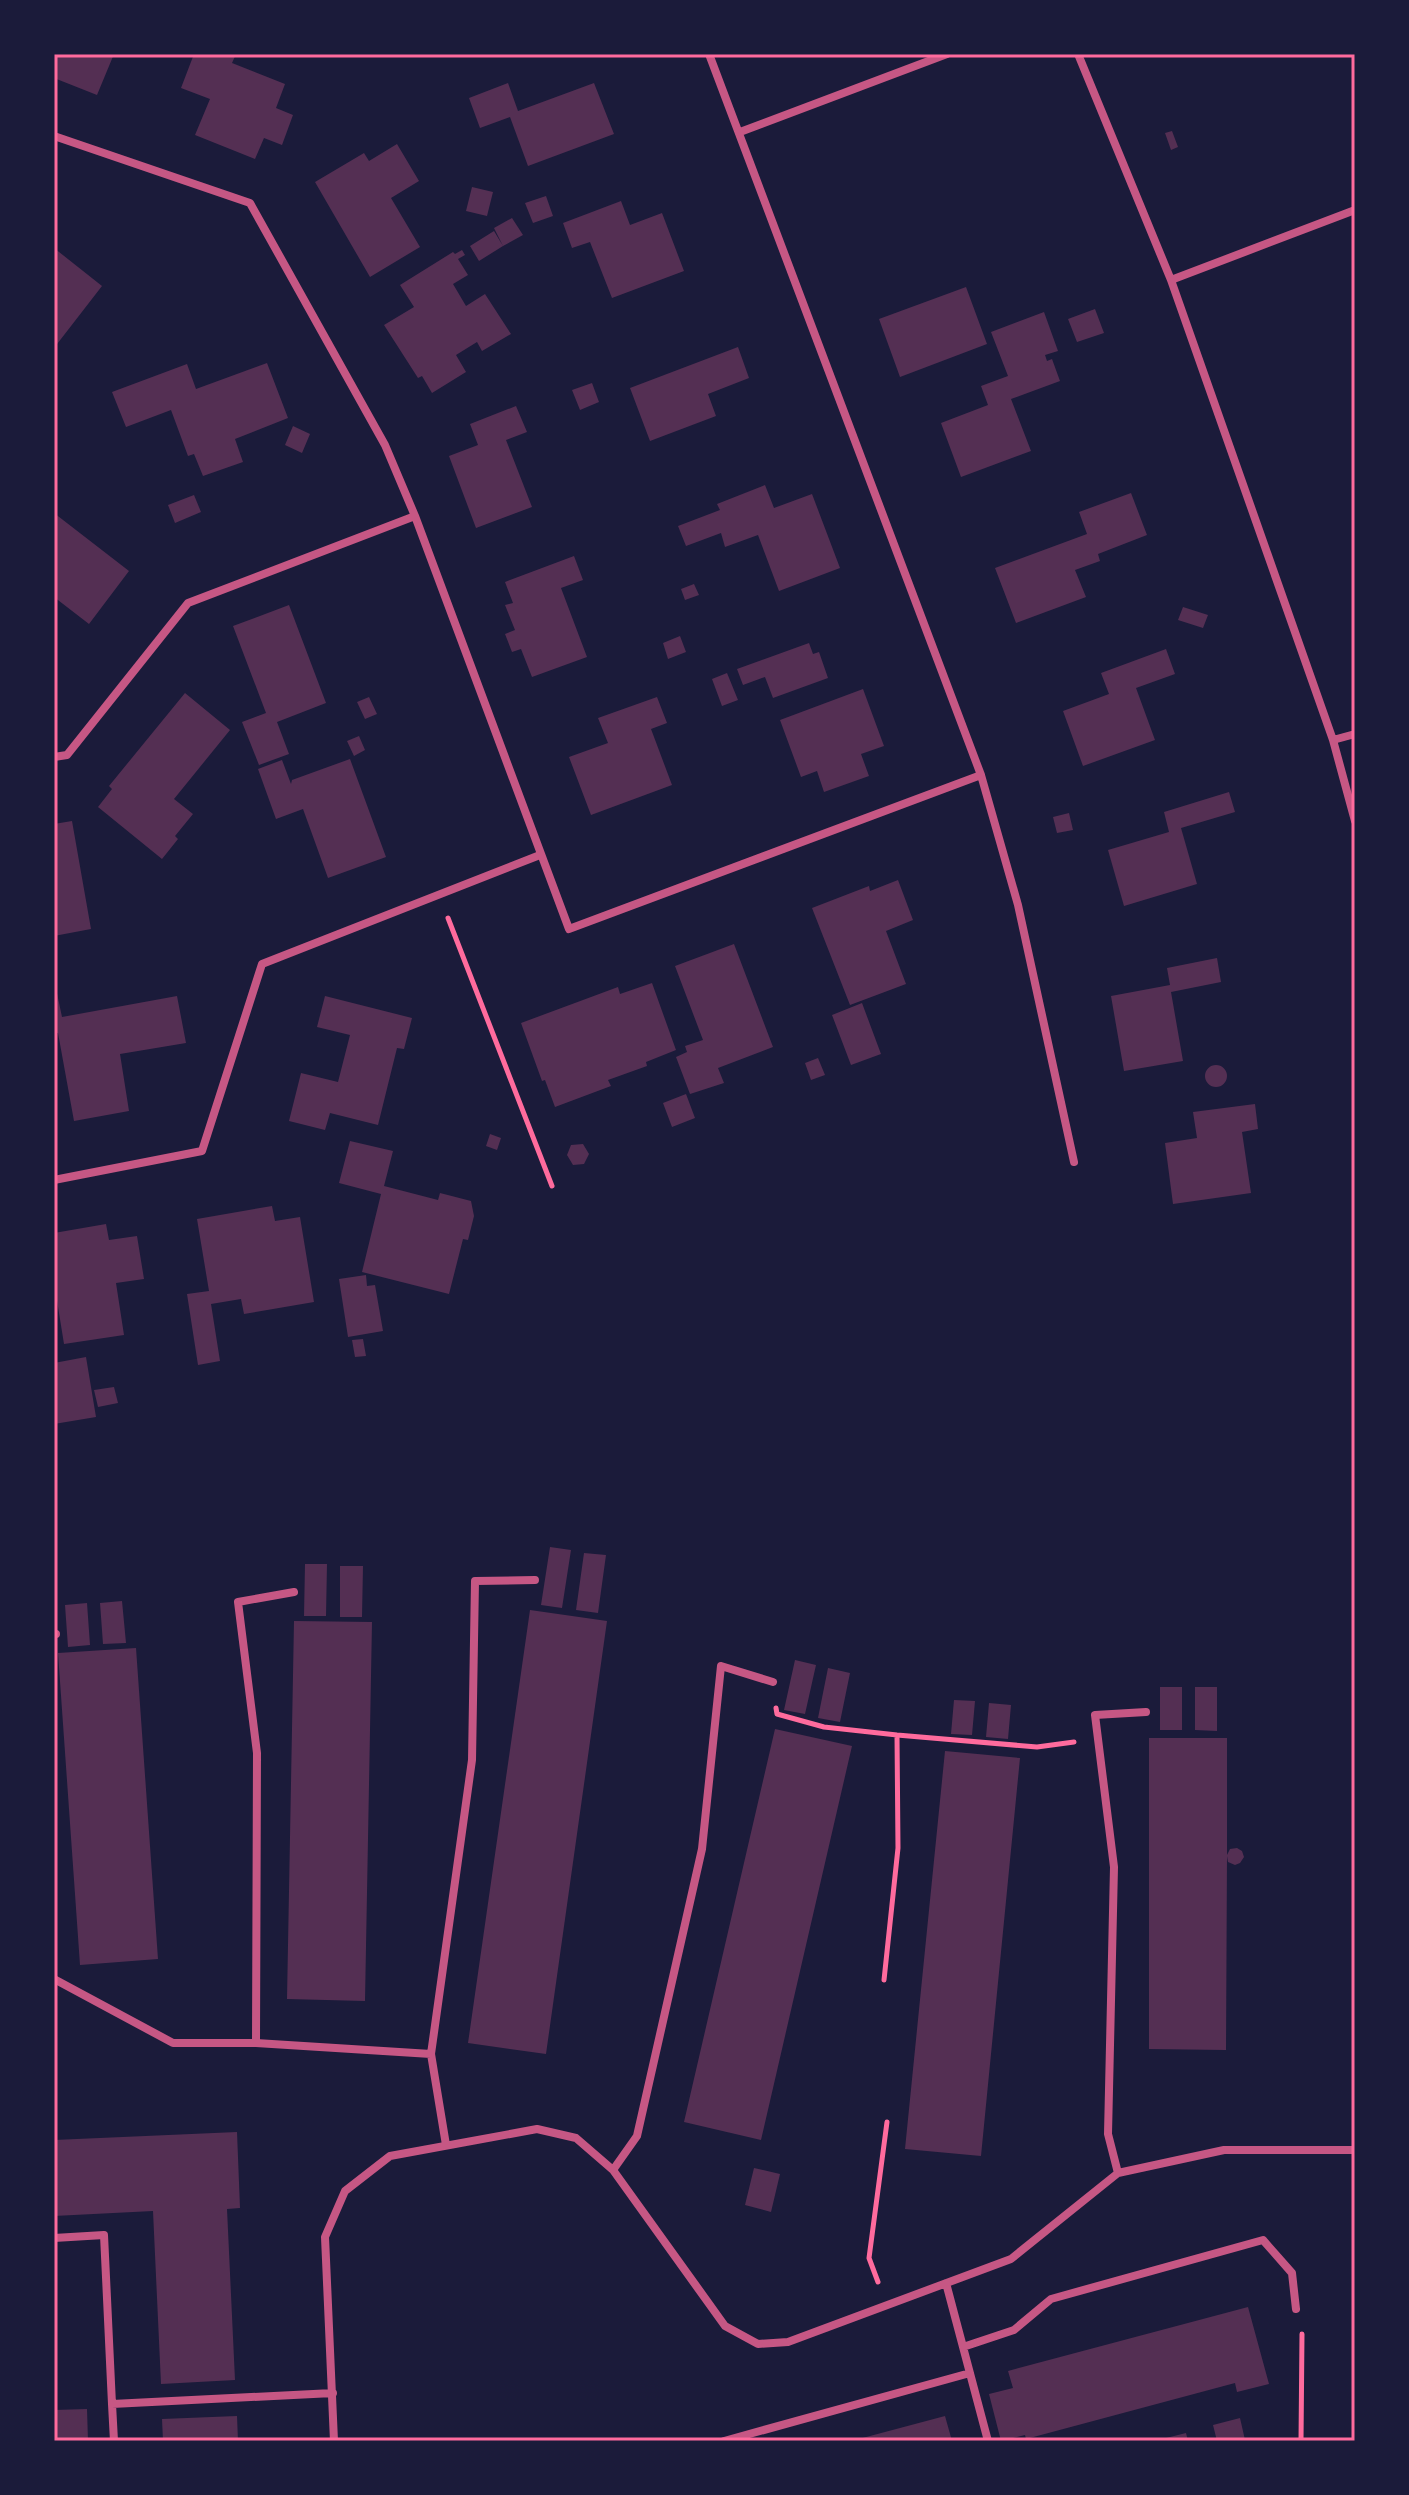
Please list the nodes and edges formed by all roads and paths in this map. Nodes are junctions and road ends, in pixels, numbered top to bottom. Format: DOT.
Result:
graph roads {
  1 [pos="709,54"];
  2 [pos="947,54"];
  3 [pos="1078,54"];
  4 [pos="740,132"];
  5 [pos="54,136"];
  6 [pos="1355,210"];
  7 [pos="1171,280"];
  8 [pos="415,516"];
  9 [pos="1355,734"];
  10 [pos="1333,740"];
  11 [pos="54,757"];
  12 [pos="981,775"];
  13 [pos="1355,821"];
  14 [pos="540,855"];
  15 [pos="439,895"];
  16 [pos="1074,1162"];
  17 [pos="54,1180"];
  18 [pos="552,1186"];
  19 [pos="535,1580"];
  20 [pos="294,1592"];
  21 [pos="773,1682"];
  22 [pos="1146,1712"];
  23 [pos="897,1735"];
  24 [pos="1098,1738"];
  25 [pos="54,1979"];
  26 [pos="884,1980"];
  27 [pos="256,2043"];
  28 [pos="431,2054"];
  29 [pos="887,2122"];
  30 [pos="446,2145"];
  31 [pos="1355,2150"];
  32 [pos="613,2170"];
  33 [pos="1118,2173"];
  34 [pos="54,2238"];
  35 [pos="946,2283"];
  36 [pos="886,2305"];
  37 [pos="1296,2309"];
  38 [pos="963,2347"];
  39 [pos="970,2373"];
  40 [pos="333,2393"];
  41 [pos="112,2404"];
  42 [pos="114,2441"];
  43 [pos="334,2441"];
  44 [pos="724,2441"];
  45 [pos="988,2441"];
  46 [pos="1301,2441"];
  1 -- 4 [label="street"];
  2 -- 4 [label="street"];
  3 -- 7 [label="street"];
  4 -- 12 [label="street"];
  5 -- 8 [label="street"];
  6 -- 7 [label="street"];
  7 -- 10 [label="street"];
  8 -- 11 [label="street"];
  8 -- 14 [label="street"];
  9 -- 10 [label="street"];
  10 -- 13 [label="street"];
  12 -- 14 [label="street"];
  12 -- 16 [label="street"];
  14 -- 15 [label="street"];
  15 -- 17 [label="street"];
  15 -- 18 [label="path"];
  19 -- 28 [label="street"];
  20 -- 27 [label="street"];
  21 -- 23 [label="path"];
  21 -- 32 [label="street"];
  22 -- 24 [label="street"];
  23 -- 24 [label="path"];
  23 -- 26 [label="path"];
  24 -- 33 [label="street"];
  25 -- 27 [label="street"];
  27 -- 28 [label="street"];
  28 -- 30 [label="street"];
  29 -- 36 [label="path"];
  30 -- 32 [label="street"];
  30 -- 40 [label="street"];
  31 -- 33 [label="street"];
  32 -- 36 [label="street"];
  33 -- 35 [label="street"];
  34 -- 41 [label="street"];
  35 -- 36 [label="street"];
  35 -- 38 [label="street"];
  37 -- 38 [label="street"];
  37 -- 46 [label="path"];
  38 -- 39 [label="street"];
  39 -- 44 [label="street"];
  39 -- 45 [label="street"];
  40 -- 41 [label="street"];
  40 -- 43 [label="street"];
  41 -- 42 [label="street"];
}
